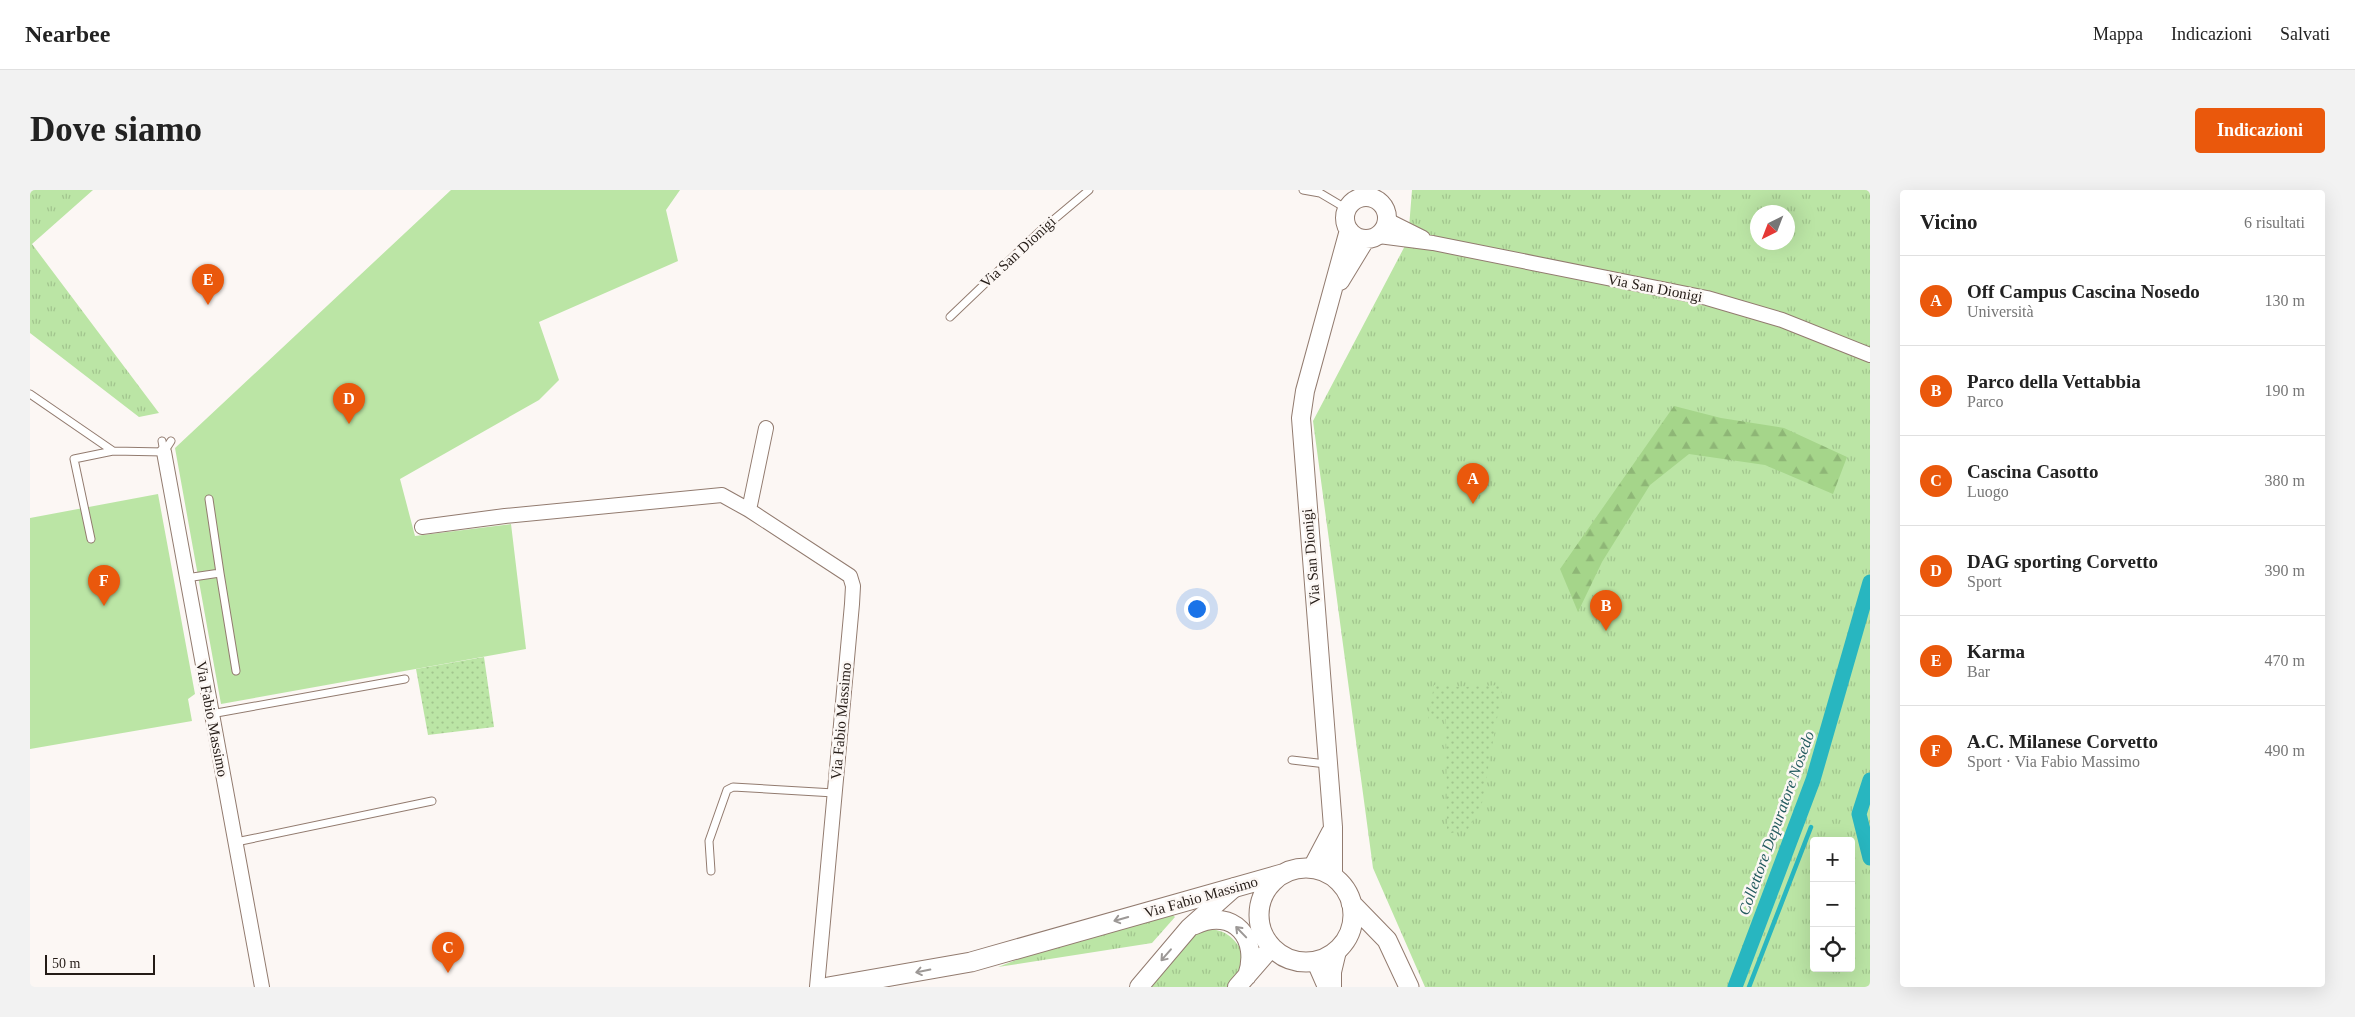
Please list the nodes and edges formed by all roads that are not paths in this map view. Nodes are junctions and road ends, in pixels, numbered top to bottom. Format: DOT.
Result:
graph roads {
  1 [pos="1089,190"];
  2 [pos="1303,190"];
  3 [pos="1372,194"];
  4 [pos="1350,201"];
  5 [pos="1387,220"];
  6 [pos="1348,230"];
  7 [pos="1372,238"];
  8 [pos="1433,243"];
  9 [pos="1333,292"];
  10 [pos="950,317"];
  11 [pos="1870,355"];
  12 [pos="30,394"];
  13 [pos="766,428"];
  14 [pos="166,444"];
  15 [pos="113,451"];
  16 [pos="209,499"];
  17 [pos="749,510"];
  18 [pos="422,527"];
  19 [pos="91,538"];
  20 [pos="220,573"];
  21 [pos="186,578"];
  22 [pos="236,671"];
  23 [pos="405,679"];
  24 [pos="211,714"];
  25 [pos="1292,760"];
  26 [pos="1328,765"];
  27 [pos="834,793"];
  28 [pos="432,801"];
  29 [pos="1333,827"];
  30 [pos="236,842"];
  31 [pos="1312,868"];
  32 [pos="712,871"];
  33 [pos="1282,874"];
  34 [pos="1333,876"];
  35 [pos="1235,887"];
  36 [pos="1194,925"];
  37 [pos="1360,926"];
  38 [pos="1271,948"];
  39 [pos="1337,951"];
  40 [pos="1316,962"];
  41 [pos="1242,982"];
  42 [pos="262,987"];
  43 [pos="817,987"];
  44 [pos="828,987"];
  45 [pos="1138,987"];
  46 [pos="1327,987"];
  47 [pos="1332,987"];
  48 [pos="1409,987"];
  1 -- 10 [label="lane, Via San Dionigi"];
  2 -- 4 [label="lane"];
  3 -- 4 [label="street"];
  3 -- 5 [label="street"];
  4 -- 6 [label="street, Via San Dionigi"];
  5 -- 7 [label="street, Via San Dionigi"];
  5 -- 8 [label="street, Via San Dionigi"];
  6 -- 7 [label="street, Via San Dionigi"];
  6 -- 9 [label="street, Via San Dionigi"];
  7 -- 8 [label="street, Via San Dionigi"];
  7 -- 9 [label="street, Via San Dionigi"];
  8 -- 11 [label="street, Via San Dionigi"];
  9 -- 26 [label="street, Via San Dionigi"];
  12 -- 15 [label="lane"];
  13 -- 17 [label="street"];
  14 -- 15 [label="lane"];
  14 -- 21 [label="street, Via Fabio Massimo"];
  15 -- 19 [label="lane"];
  16 -- 20 [label="lane"];
  17 -- 18 [label="street"];
  17 -- 27 [label="street, Via Fabio Massimo"];
  20 -- 21 [label="lane"];
  20 -- 22 [label="lane"];
  21 -- 24 [label="street, Via Fabio Massimo"];
  23 -- 24 [label="lane"];
  24 -- 30 [label="street, Via Fabio Massimo"];
  25 -- 26 [label="lane"];
  26 -- 29 [label="street, Via San Dionigi"];
  27 -- 32 [label="lane"];
  27 -- 43 [label="street, Via Fabio Massimo"];
  28 -- 30 [label="lane"];
  29 -- 31 [label="street"];
  29 -- 34 [label="street, Via San Dionigi"];
  30 -- 42 [label="street, Via Fabio Massimo"];
  31 -- 33 [label="main road"];
  31 -- 34 [label="main road"];
  33 -- 35 [label="main road, Via Fabio Massimo"];
  33 -- 38 [label="main road"];
  34 -- 37 [label="main road"];
  35 -- 36 [label="street"];
  35 -- 44 [label="main road, Via Fabio Massimo, one-way"];
  41 -- 36 [label="street, one-way"];
  36 -- 45 [label="street, one-way"];
  37 -- 39 [label="main road"];
  37 -- 48 [label="main road"];
  38 -- 40 [label="main road"];
  38 -- 41 [label="street"];
  39 -- 40 [label="main road"];
  39 -- 47 [label="street"];
  40 -- 46 [label="street"];
}
